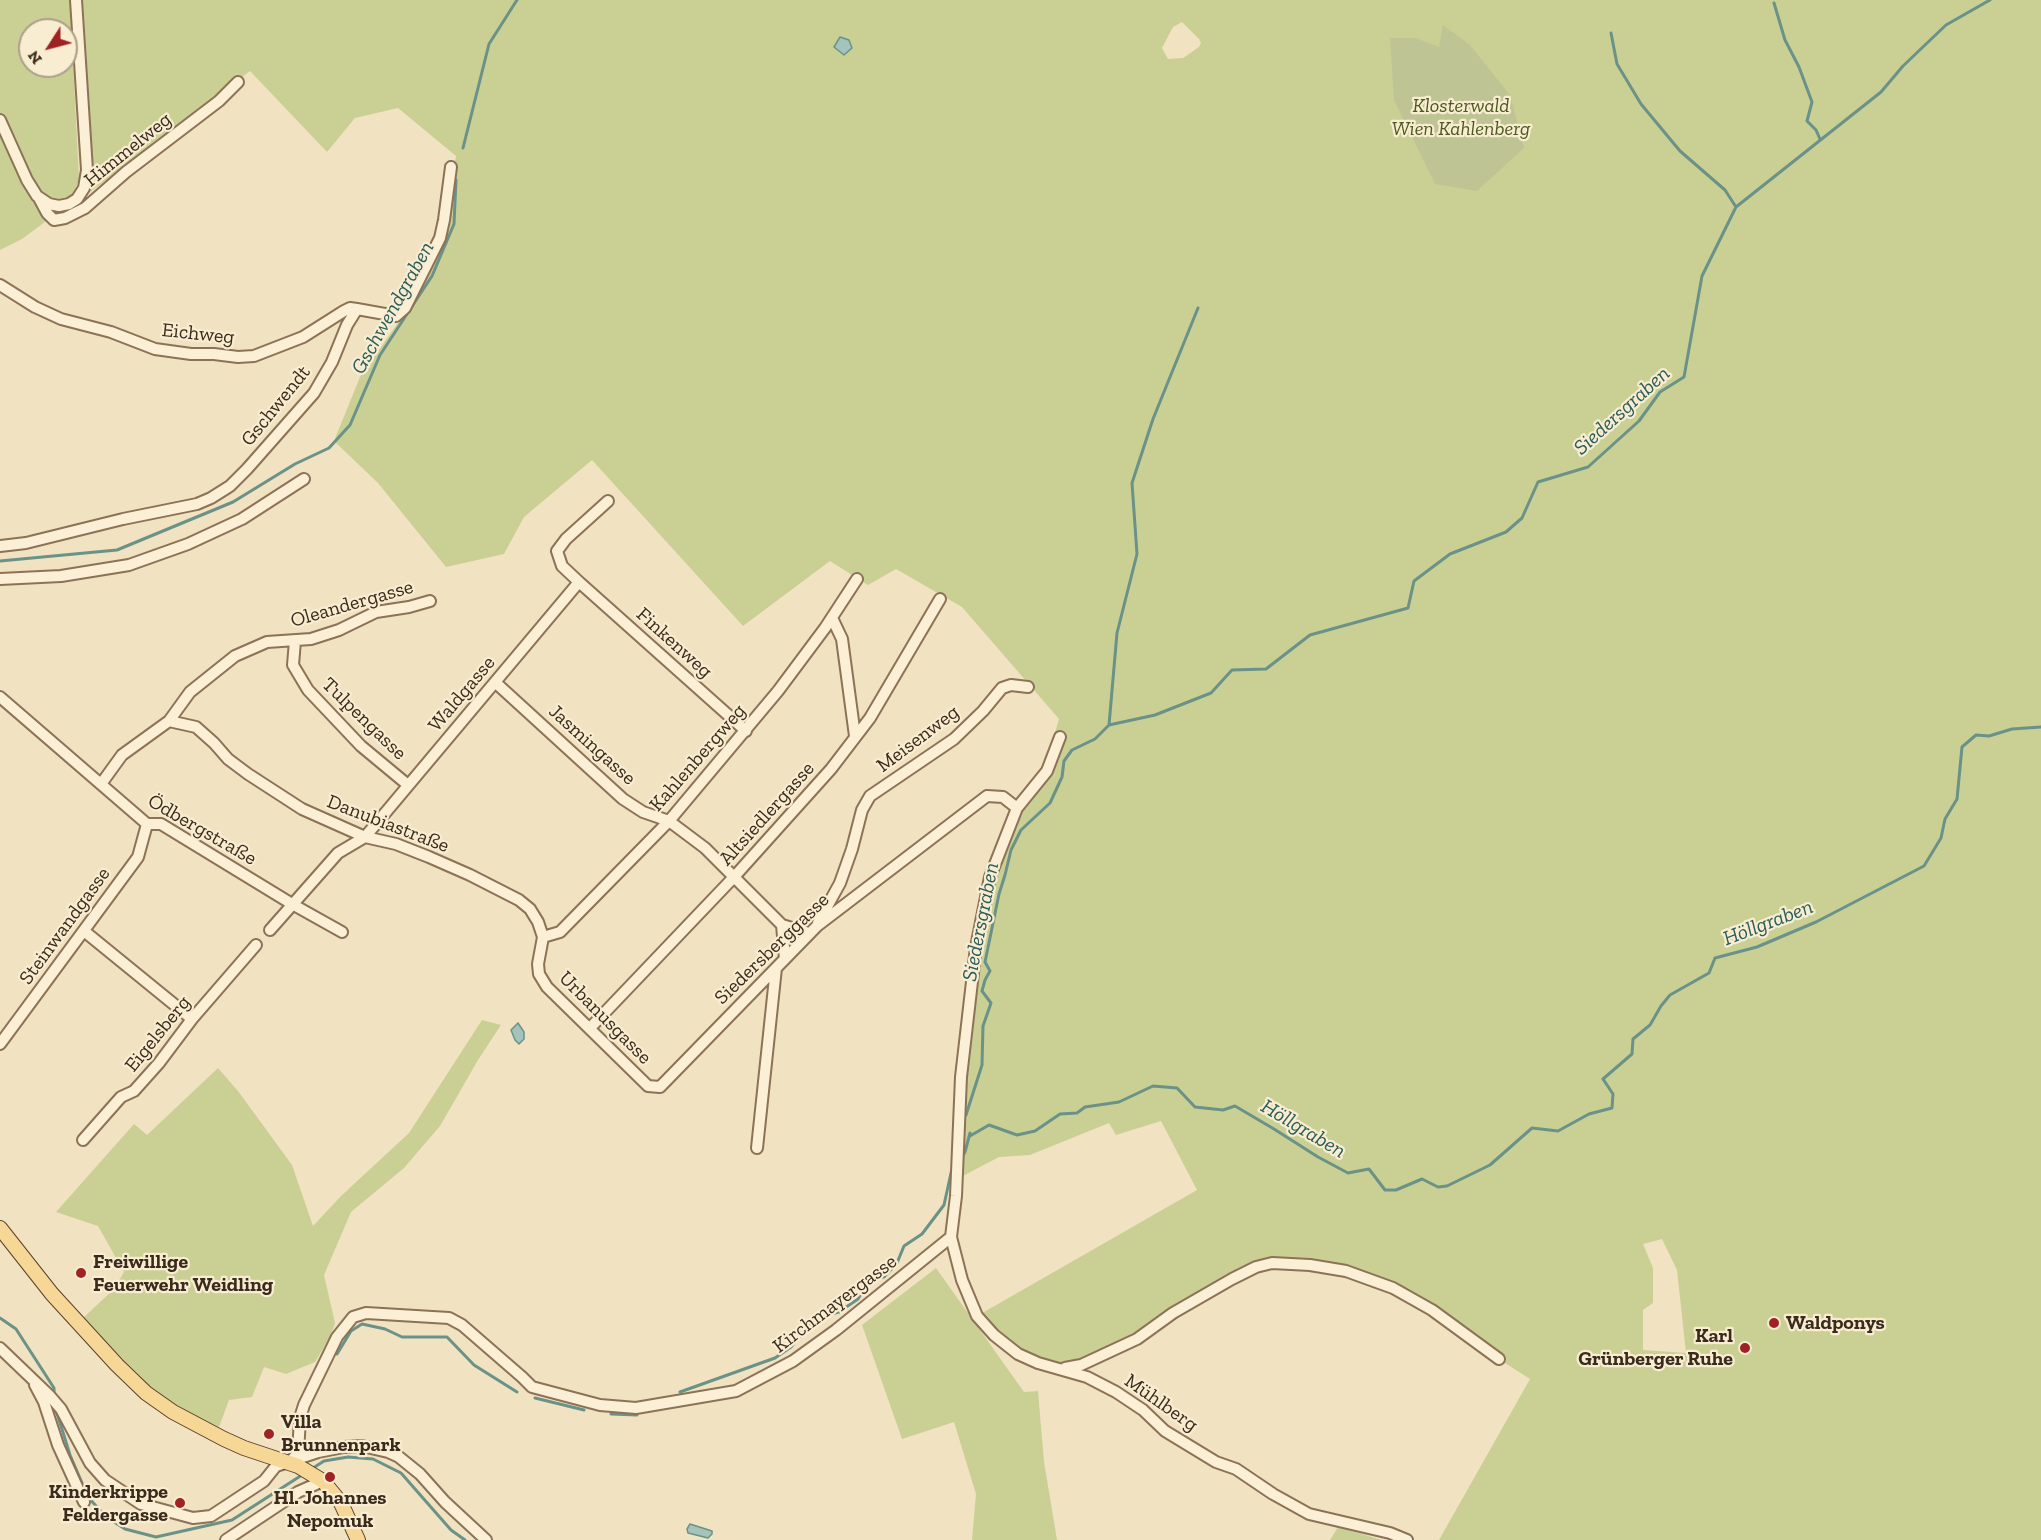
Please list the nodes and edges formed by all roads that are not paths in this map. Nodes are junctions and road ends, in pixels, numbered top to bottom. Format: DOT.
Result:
graph roads {
  1 [pos="76,0"];
  2 [pos="238,82"];
  3 [pos="0,120"];
  4 [pos="451,167"];
  5 [pos="40,199"];
  6 [pos="0,285"];
  7 [pos="357,309"];
  8 [pos="304,479"];
  9 [pos="608,501"];
  10 [pos="0,546"];
  11 [pos="0,579"];
  12 [pos="857,579"];
  13 [pos="579,582"];
  14 [pos="940,599"];
  15 [pos="430,601"];
  16 [pos="832,618"];
  17 [pos="295,641"];
  18 [pos="496,683"];
  19 [pos="1028,687"];
  20 [pos="0,697"];
  21 [pos="169,721"];
  22 [pos="746,731"];
  23 [pos="855,736"];
  24 [pos="1060,737"];
  25 [pos="101,784"];
  26 [pos="408,785"];
  27 [pos="1017,808"];
  28 [pos="669,821"];
  29 [pos="147,824"];
  30 [pos="365,837"];
  31 [pos="734,878"];
  32 [pos="292,904"];
  33 [pos="782,925"];
  34 [pos="813,929"];
  35 [pos="270,930"];
  36 [pos="84,931"];
  37 [pos="342,932"];
  38 [pos="543,937"];
  39 [pos="256,945"];
  40 [pos="785,959"];
  41 [pos="776,968"];
  42 [pos="192,1019"];
  43 [pos="590,1028"];
  44 [pos="0,1044"];
  45 [pos="648,1086"];
  46 [pos="83,1140"];
  47 [pos="757,1148"];
  48 [pos="0,1228"];
  49 [pos="951,1237"];
  50 [pos="0,1348"];
  51 [pos="1499,1359"];
  52 [pos="1062,1368"];
  53 [pos="31,1377"];
  54 [pos="294,1464"];
  55 [pos="321,1479"];
  56 [pos="84,1502"];
  57 [pos="226,1540"];
  58 [pos="358,1540"];
  59 [pos="486,1540"];
  60 [pos="1407,1540"];
  1 -- 5 [label="street"];
  2 -- 5 [label="street, Himmelweg"];
  3 -- 5 [label="street"];
  4 -- 7 [label="street"];
  6 -- 7 [label="street, Eichweg"];
  7 -- 10 [label="street, Gschwendt"];
  8 -- 11 [label="street"];
  9 -- 13 [label="street"];
  12 -- 16 [label="street, Kahlenbergweg"];
  13 -- 18 [label="street, Waldgasse"];
  13 -- 22 [label="street, Finkenweg"];
  14 -- 23 [label="street, Altsiedlergasse"];
  15 -- 17 [label="street, Oleandergasse"];
  16 -- 22 [label="street, Kahlenbergweg"];
  16 -- 23 [label="street"];
  17 -- 21 [label="street, Oleandergasse"];
  17 -- 26 [label="street, Tulpengasse"];
  18 -- 26 [label="street, Waldgasse"];
  18 -- 28 [label="street, Jasmingasse"];
  19 -- 34 [label="street, Meisenweg"];
  20 -- 25 [label="street, Ödbergstraße"];
  21 -- 25 [label="street"];
  21 -- 30 [label="street, Danubiastraße"];
  22 -- 28 [label="street, Kahlenbergweg"];
  23 -- 31 [label="street, Altsiedlergasse"];
  24 -- 27 [label="street"];
  25 -- 29 [label="street, Ödbergstraße"];
  26 -- 30 [label="street, Waldgasse"];
  27 -- 34 [label="street, Siedersberggasse"];
  27 -- 49 [label="street"];
  28 -- 31 [label="street, Jasmingasse"];
  28 -- 38 [label="street, Kahlenbergweg"];
  29 -- 32 [label="street, Ödbergstraße"];
  29 -- 36 [label="street, Steinwandgasse"];
  30 -- 32 [label="street, Waldgasse"];
  30 -- 38 [label="street, Danubiastraße"];
  31 -- 33 [label="street, Jasmingasse"];
  31 -- 43 [label="street, Altsiedlergasse"];
  32 -- 35 [label="street"];
  32 -- 37 [label="street, Ödbergstraße"];
  33 -- 34 [label="street, Jasmingasse"];
  33 -- 40 [label="street"];
  34 -- 40 [label="street, Siedersberggasse"];
  36 -- 42 [label="street"];
  36 -- 44 [label="street, Steinwandgasse"];
  38 -- 43 [label="street, Urbanusgasse"];
  39 -- 42 [label="street, Eigelsberg"];
  40 -- 41 [label="street, Siedersberggasse"];
  41 -- 45 [label="street, Siedersberggasse"];
  41 -- 47 [label="street"];
  42 -- 46 [label="street, Eigelsberg"];
  43 -- 45 [label="street, Urbanusgasse"];
  48 -- 54 [label="main road"];
  49 -- 52 [label="street, Mühlberg"];
  49 -- 54 [label="street, Kirchmayergasse"];
  50 -- 53 [label="street"];
  51 -- 52 [label="street"];
  52 -- 60 [label="street, Mühlberg"];
  53 -- 54 [label="street"];
  53 -- 56 [label="street"];
  54 -- 55 [label="main road"];
  54 -- 59 [label="street"];
  55 -- 57 [label="street"];
  55 -- 58 [label="main road"];
}
